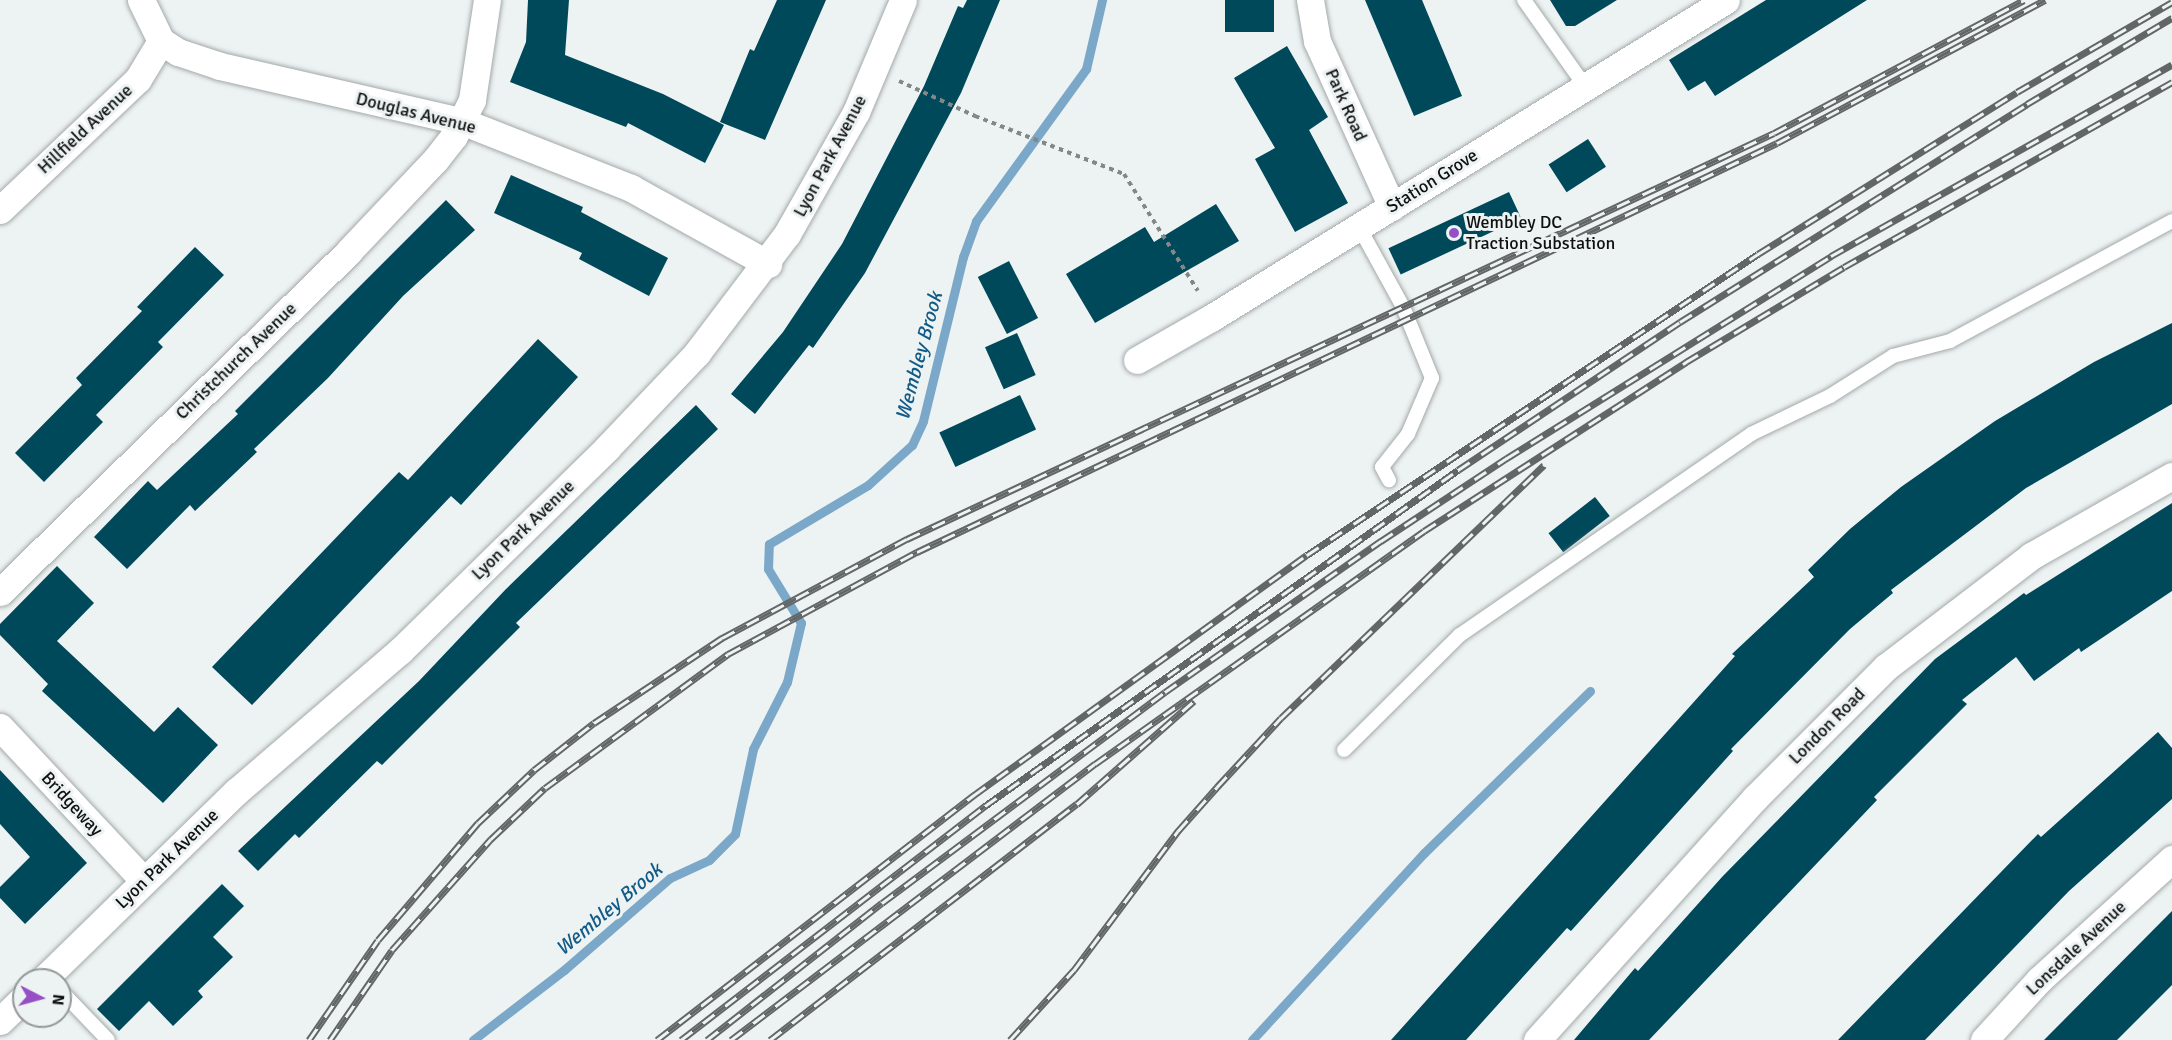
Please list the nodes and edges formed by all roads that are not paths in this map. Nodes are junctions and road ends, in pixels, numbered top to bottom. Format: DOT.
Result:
graph roads {
  1 [pos="141,0"];
  2 [pos="487,0"];
  3 [pos="903,0"];
  4 [pos="1310,0"];
  5 [pos="1524,0"];
  6 [pos="1726,0"];
  7 [pos="161,41"];
  8 [pos="1584,86"];
  9 [pos="461,121"];
  10 [pos="1392,207"];
  11 [pos="0,210"];
  12 [pos="2172,221"];
  13 [pos="1359,227"];
  14 [pos="768,264"];
  15 [pos="1137,360"];
  16 [pos="2172,476"];
  17 [pos="1389,480"];
  18 [pos="0,592"];
  19 [pos="0,727"];
  20 [pos="1344,750"];
  21 [pos="2172,859"];
  22 [pos="144,881"];
  23 [pos="63,968"];
  24 [pos="72,1004"];
  25 [pos="12,1010"];
  26 [pos="0,1021"];
  27 [pos="108,1040"];
  28 [pos="1537,1040"];
  29 [pos="1984,1040"];
  1 -- 7 [label="street"];
  2 -- 9 [label="street, Christchurch Avenue"];
  3 -- 14 [label="street, Lyon Park Avenue"];
  4 -- 10 [label="street, Park Road"];
  5 -- 8 [label="lane"];
  6 -- 8 [label="street, Station Grove"];
  7 -- 9 [label="street, Douglas Avenue"];
  7 -- 11 [label="street, Hillfield Avenue"];
  8 -- 10 [label="street, Station Grove"];
  9 -- 14 [label="street, Douglas Avenue"];
  9 -- 18 [label="street, Christchurch Avenue"];
  10 -- 13 [label="street, Station Grove"];
  12 -- 20 [label="lane"];
  13 -- 15 [label="street, Station Grove"];
  13 -- 17 [label="lane"];
  14 -- 22 [label="street, Lyon Park Avenue"];
  16 -- 28 [label="street, London Road"];
  19 -- 22 [label="street, Bridgeway"];
  21 -- 29 [label="street, Lonsdale Avenue"];
  22 -- 23 [label="street, Lyon Park Avenue"];
  24 -- 27 [label="lane"];
  25 -- 26 [label="street"];
}
